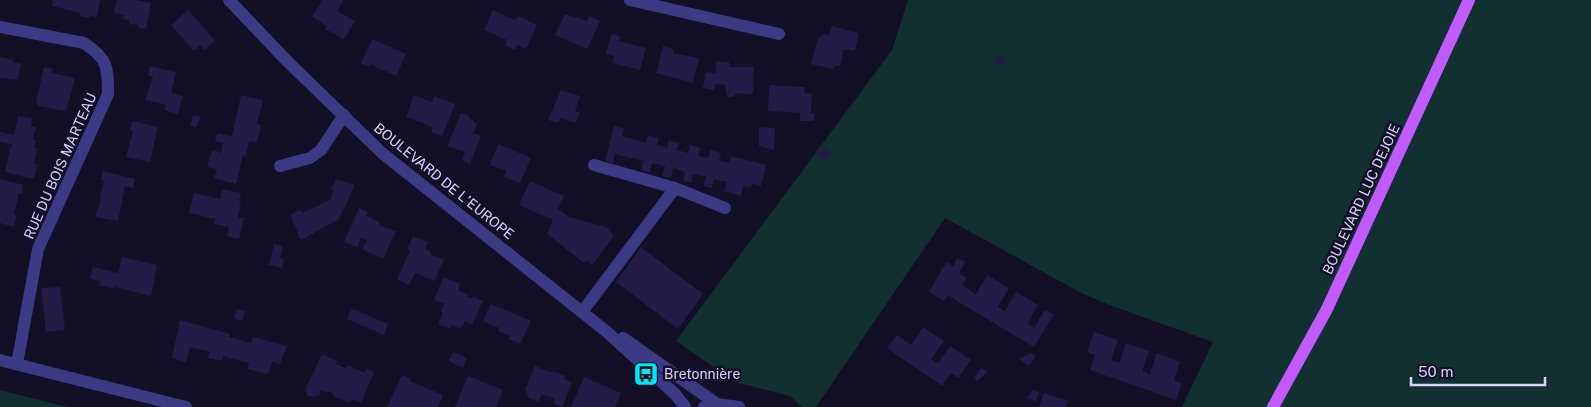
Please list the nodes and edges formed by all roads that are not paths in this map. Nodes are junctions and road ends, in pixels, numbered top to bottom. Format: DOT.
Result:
graph roads {
  1 [pos="229,0"];
  2 [pos="630,0"];
  3 [pos="1469,0"];
  4 [pos="0,27"];
  5 [pos="779,34"];
  6 [pos="344,115"];
  7 [pos="594,165"];
  8 [pos="280,166"];
  9 [pos="675,188"];
  10 [pos="725,208"];
  11 [pos="582,312"];
  12 [pos="607,332"];
  13 [pos="0,360"];
  14 [pos="17,364"];
  15 [pos="717,404"];
  16 [pos="186,407"];
  17 [pos="685,407"];
  18 [pos="704,407"];
  19 [pos="739,407"];
  20 [pos="1273,407"];
  1 -- 6 [label="street, BOULEVARD DE L'EUROPE"];
  2 -- 5 [label="street"];
  3 -- 20 [label="main road, BOULEVARD LUC DEJOIE"];
  4 -- 14 [label="street, RUE DU BOIS MARTEAU"];
  6 -- 8 [label="street"];
  6 -- 11 [label="street, BOULEVARD DE L'EUROPE"];
  7 -- 9 [label="street"];
  9 -- 10 [label="street"];
  9 -- 11 [label="street"];
  11 -- 12 [label="street, BOULEVARD DE L'EUROPE"];
  12 -- 15 [label="street, BOULEVARD DE L'EUROPE"];
  12 -- 17 [label="street, BOULEVARD DE L'EUROPE"];
  13 -- 14 [label="street"];
  14 -- 16 [label="street"];
  15 -- 18 [label="street"];
  15 -- 19 [label="street"];
}
